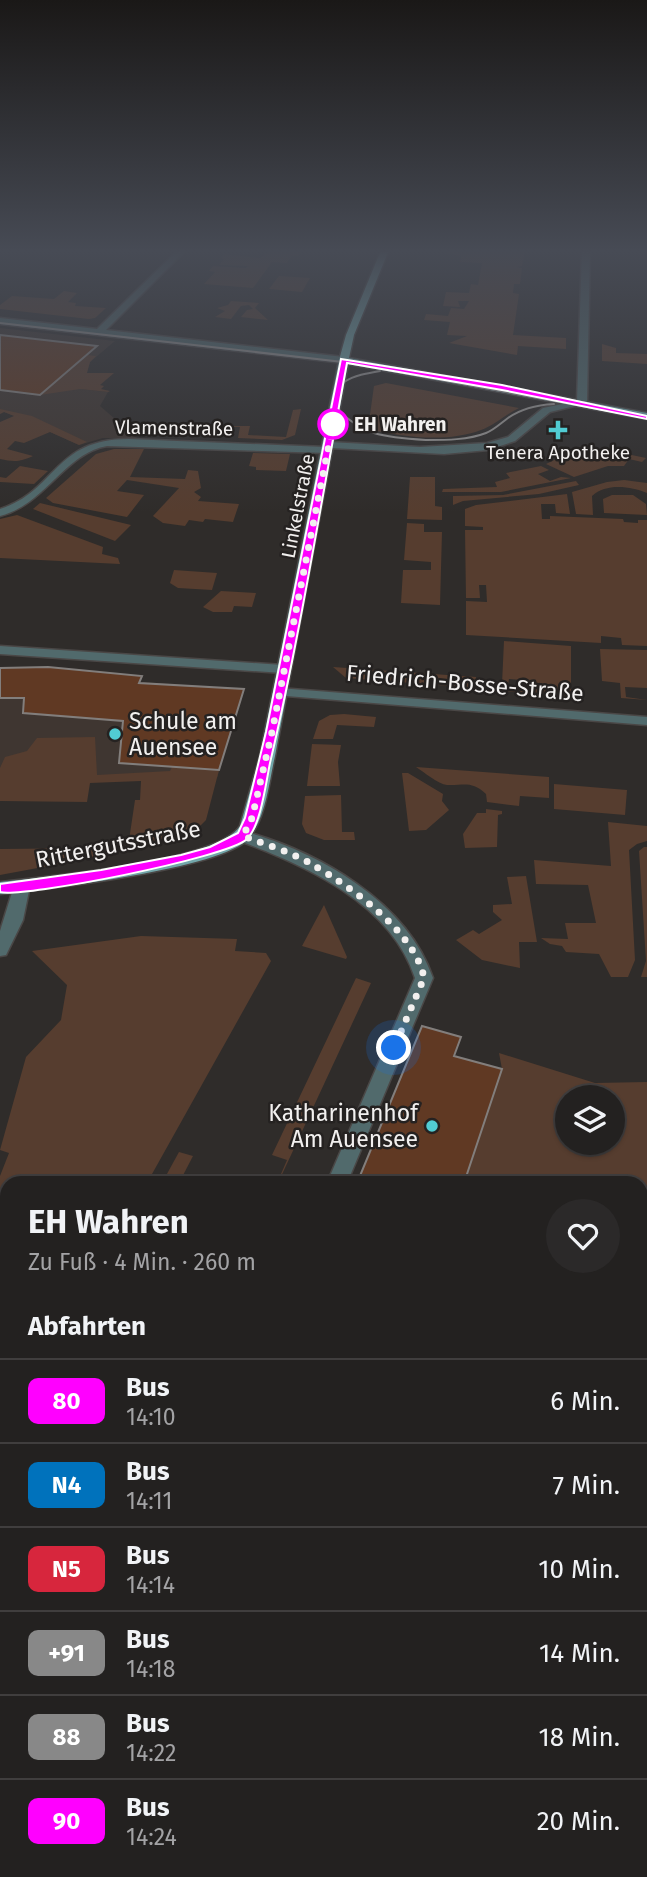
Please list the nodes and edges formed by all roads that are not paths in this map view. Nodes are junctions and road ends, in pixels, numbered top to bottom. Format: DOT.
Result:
graph roads {
  1 [pos="148,338"];
  2 [pos="349,338"];
  3 [pos="584,338"];
  4 [pos="344,360"];
  5 [pos="582,403"];
  6 [pos="647,416"];
  7 [pos="329,447"];
  8 [pos="0,513"];
  9 [pos="0,650"];
  10 [pos="283,668"];
  11 [pos="279,692"];
  12 [pos="647,720"];
  13 [pos="243,836"];
  14 [pos="22,886"];
  15 [pos="0,888"];
  16 [pos="0,950"];
  17 [pos="340,1176"];
  1 -- 4 [label="street"];
  2 -- 4 [label="main road, Linkelstraße"];
  3 -- 5 [label="street"];
  4 -- 5 [label="main road"];
  4 -- 7 [label="main road, Linkelstraße"];
  5 -- 6 [label="main road"];
  5 -- 7 [label="street, Vlamenstraße"];
  7 -- 8 [label="street, Vlamenstraße"];
  7 -- 10 [label="main road, Linkelstraße"];
  9 -- 10 [label="street"];
  10 -- 11 [label="main road, Linkelstraße"];
  11 -- 12 [label="street, Friedrich-Bosse-Straße"];
  11 -- 13 [label="main road, Linkelstraße"];
  13 -- 14 [label="main road, Rittergutsstraße"];
  13 -- 17 [label="street"];
  14 -- 15 [label="main road, Rittergutsstraße"];
  14 -- 16 [label="street"];
}
